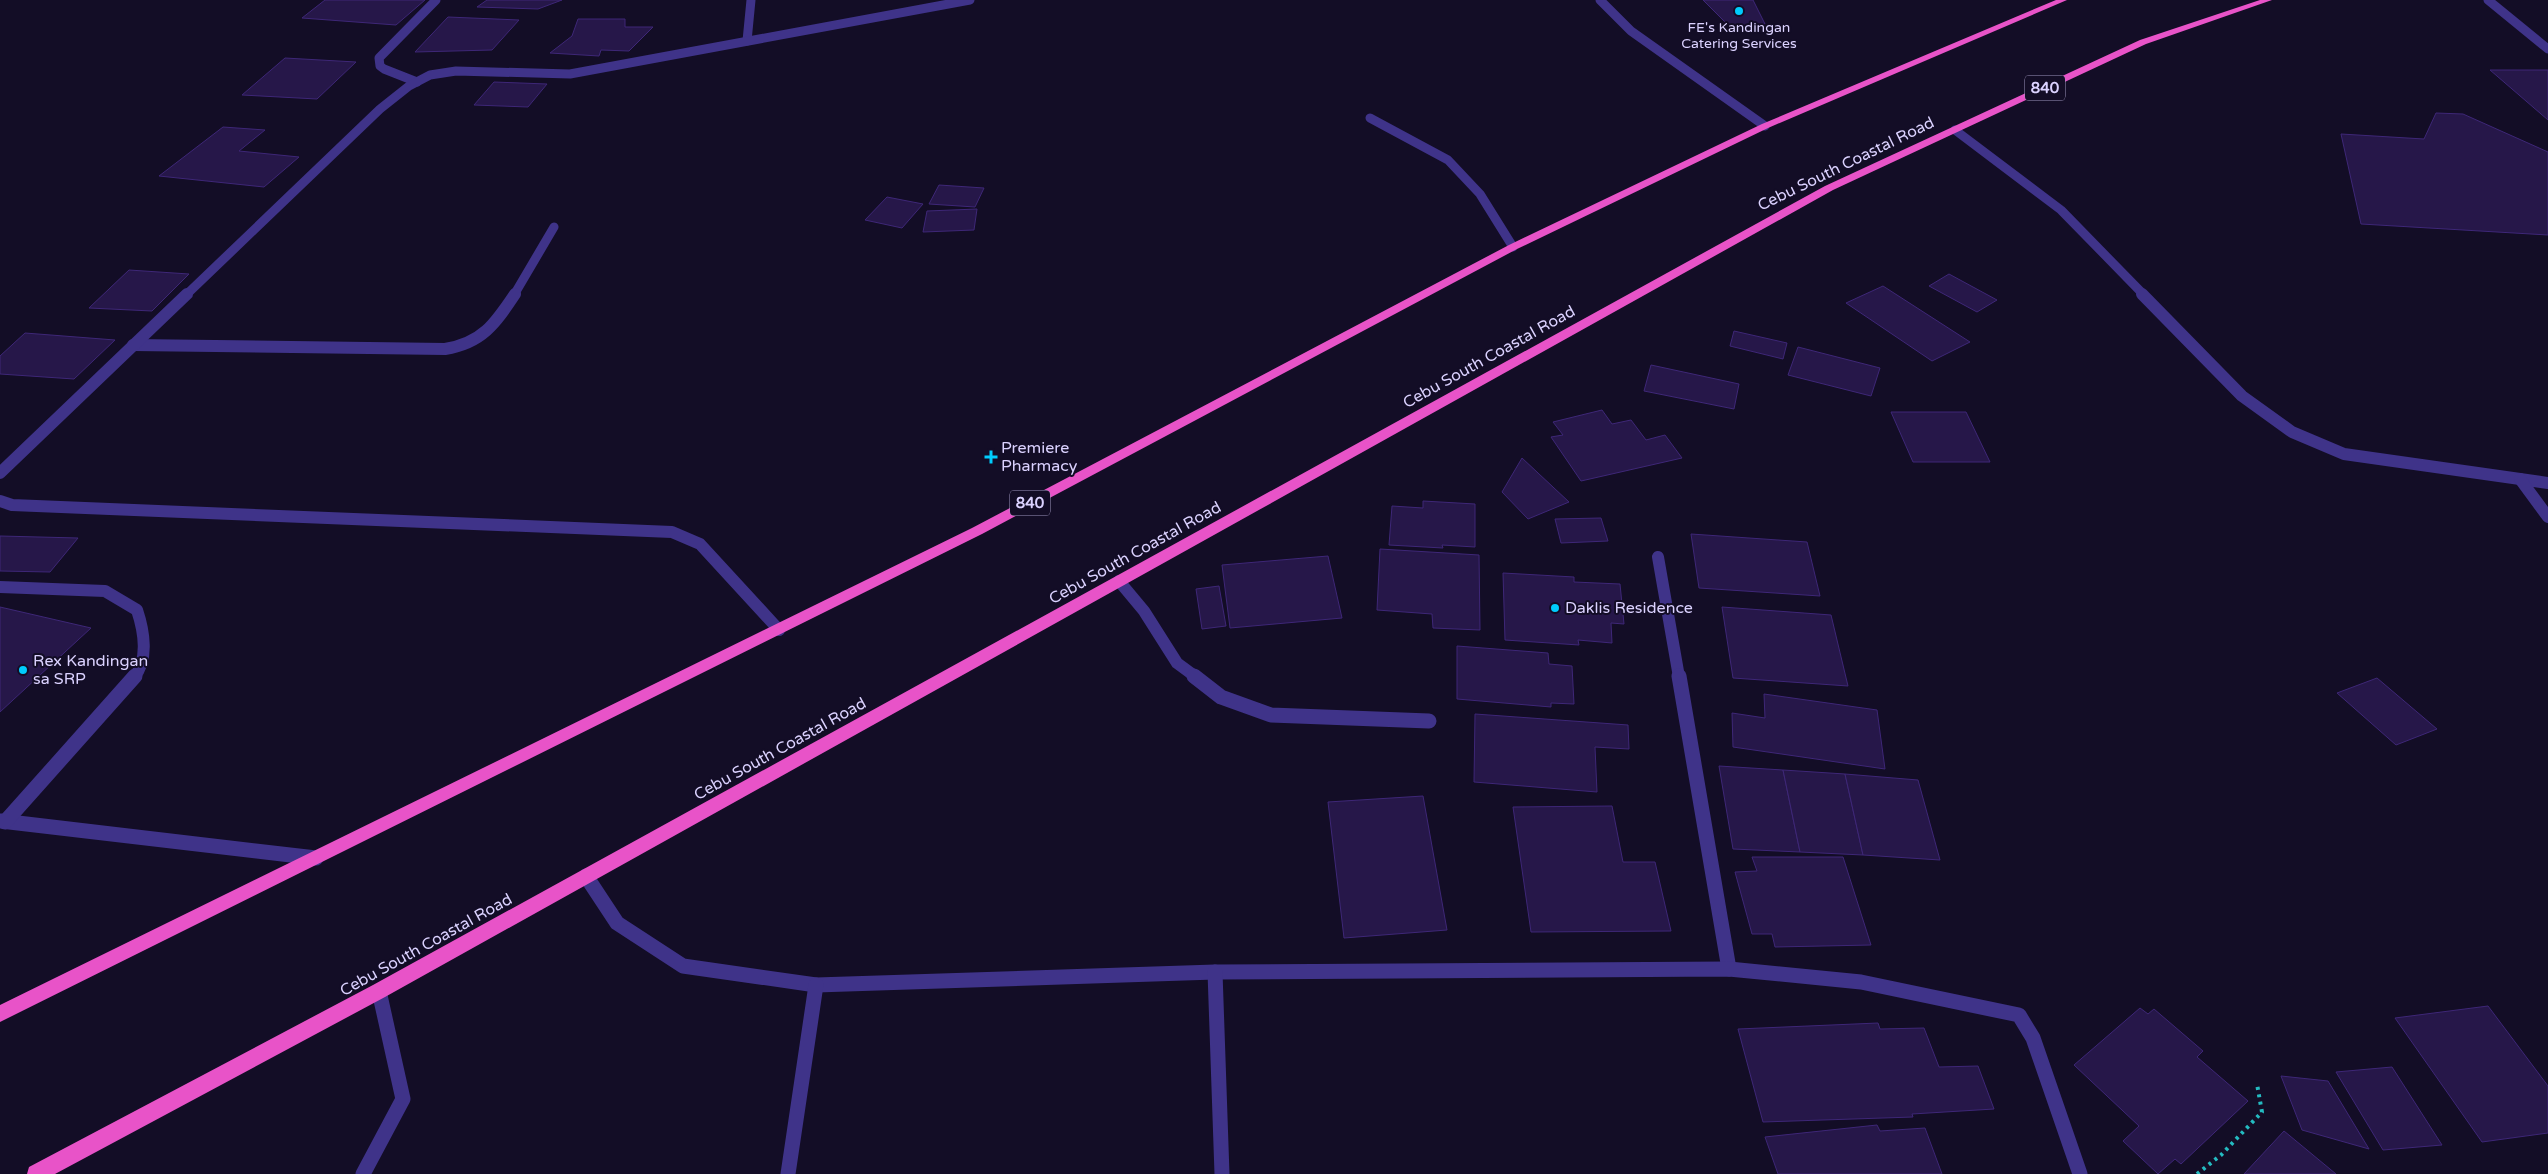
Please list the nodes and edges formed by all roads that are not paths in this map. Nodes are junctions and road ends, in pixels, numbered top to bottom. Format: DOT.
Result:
graph roads {
  1 [pos="436,0"];
  2 [pos="751,0"];
  3 [pos="970,0"];
  4 [pos="1600,0"];
  5 [pos="2063,0"];
  6 [pos="2268,0"];
  7 [pos="2488,0"];
  8 [pos="747,41"];
  9 [pos="2548,49"];
  10 [pos="417,82"];
  11 [pos="1370,118"];
  12 [pos="1765,126"];
  13 [pos="1955,130"];
  14 [pos="554,228"];
  15 [pos="1513,247"];
  16 [pos="133,345"];
  17 [pos="0,473"];
  18 [pos="2520,479"];
  19 [pos="2548,483"];
  20 [pos="0,501"];
  21 [pos="2548,517"];
  22 [pos="1658,557"];
  23 [pos="1119,581"];
  24 [pos="0,587"];
  25 [pos="778,630"];
  26 [pos="1429,721"];
  27 [pos="3,821"];
  28 [pos="316,858"];
  29 [pos="586,876"];
  30 [pos="1729,969"];
  31 [pos="1215,972"];
  32 [pos="816,985"];
  33 [pos="378,991"];
  34 [pos="0,1014"];
  35 [pos="36,1174"];
  36 [pos="363,1174"];
  37 [pos="788,1174"];
  38 [pos="1222,1174"];
  39 [pos="2080,1174"];
  1 -- 10 [label="street"];
  2 -- 8 [label="street"];
  3 -- 8 [label="street"];
  4 -- 12 [label="street"];
  5 -- 12 [label="highway, 840"];
  6 -- 13 [label="highway, Cebu South Coastal Road / 840"];
  7 -- 9 [label="street"];
  8 -- 10 [label="street"];
  10 -- 16 [label="street"];
  11 -- 15 [label="street"];
  12 -- 15 [label="highway, 840"];
  13 -- 18 [label="street"];
  13 -- 23 [label="highway, Cebu South Coastal Road / 840"];
  14 -- 16 [label="street"];
  15 -- 25 [label="highway, 840"];
  16 -- 17 [label="street"];
  18 -- 19 [label="street"];
  18 -- 21 [label="street"];
  20 -- 25 [label="street"];
  22 -- 30 [label="street"];
  23 -- 26 [label="street"];
  23 -- 29 [label="highway, Cebu South Coastal Road / 840"];
  24 -- 27 [label="street"];
  25 -- 28 [label="highway, 840"];
  27 -- 28 [label="street"];
  28 -- 34 [label="highway, 840"];
  29 -- 32 [label="street"];
  29 -- 33 [label="highway, Cebu South Coastal Road / 840"];
  30 -- 31 [label="street"];
  30 -- 39 [label="street"];
  31 -- 32 [label="street"];
  31 -- 38 [label="street"];
  32 -- 37 [label="street"];
  33 -- 35 [label="highway, Cebu South Coastal Road / 840"];
  33 -- 36 [label="street"];
}
